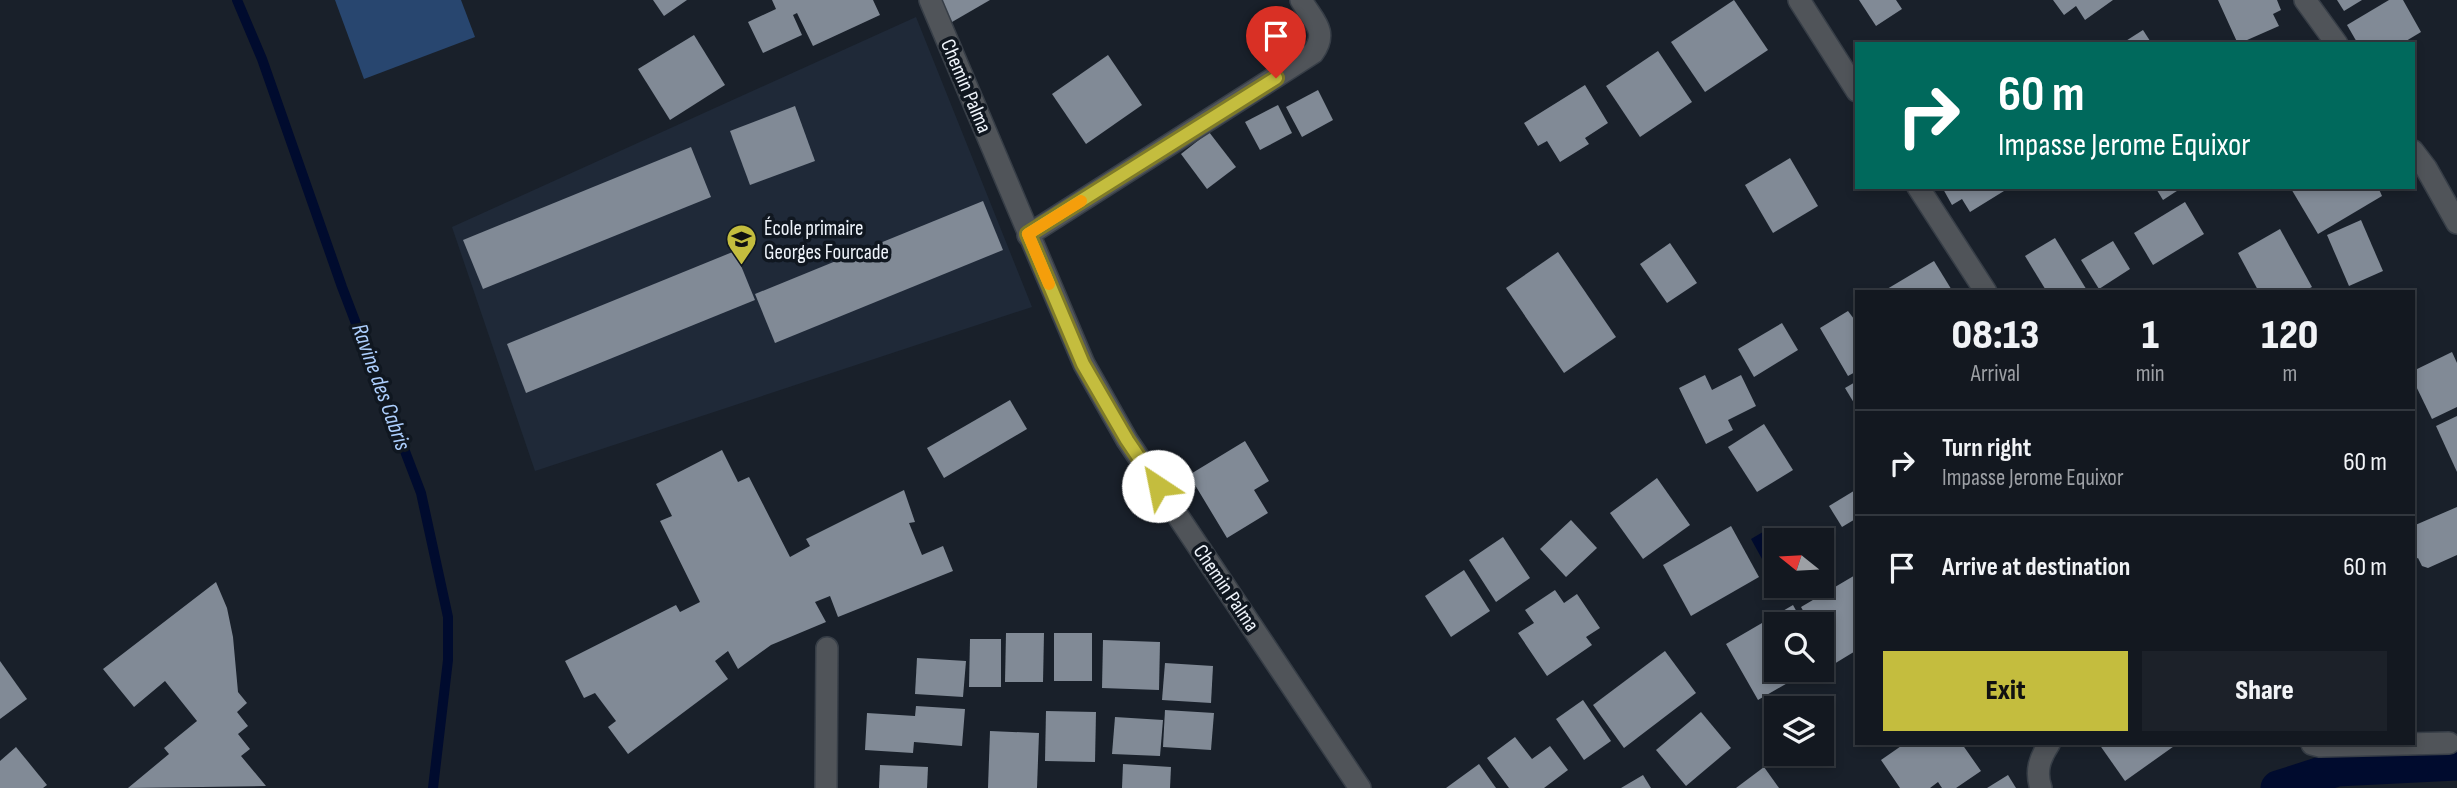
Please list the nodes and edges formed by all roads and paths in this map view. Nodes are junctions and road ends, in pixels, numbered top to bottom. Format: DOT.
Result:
graph roads {
  1 [pos="930,0"];
  2 [pos="1301,0"];
  3 [pos="1799,0"];
  4 [pos="2305,0"];
  5 [pos="2336,42"];
  6 [pos="1855,88"];
  7 [pos="2415,154"];
  8 [pos="1919,189"];
  9 [pos="2457,223"];
  10 [pos="1028,234"];
  11 [pos="1985,290"];
  12 [pos="827,648"];
  13 [pos="2449,743"];
  14 [pos="2415,744"];
  15 [pos="2048,745"];
  16 [pos="2316,745"];
  17 [pos="2363,745"];
  18 [pos="826,788"];
  19 [pos="1360,788"];
  20 [pos="2041,788"];
  1 -- 10 [label="street, Chemin Palma"];
  2 -- 10 [label="street"];
  3 -- 6 [label="street"];
  4 -- 5 [label="street"];
  7 -- 9 [label="street"];
  8 -- 11 [label="street"];
  10 -- 19 [label="street, Chemin Palma"];
  12 -- 18 [label="street"];
  13 -- 14 [label="street"];
  15 -- 20 [label="street"];
  16 -- 17 [label="street"];
}
